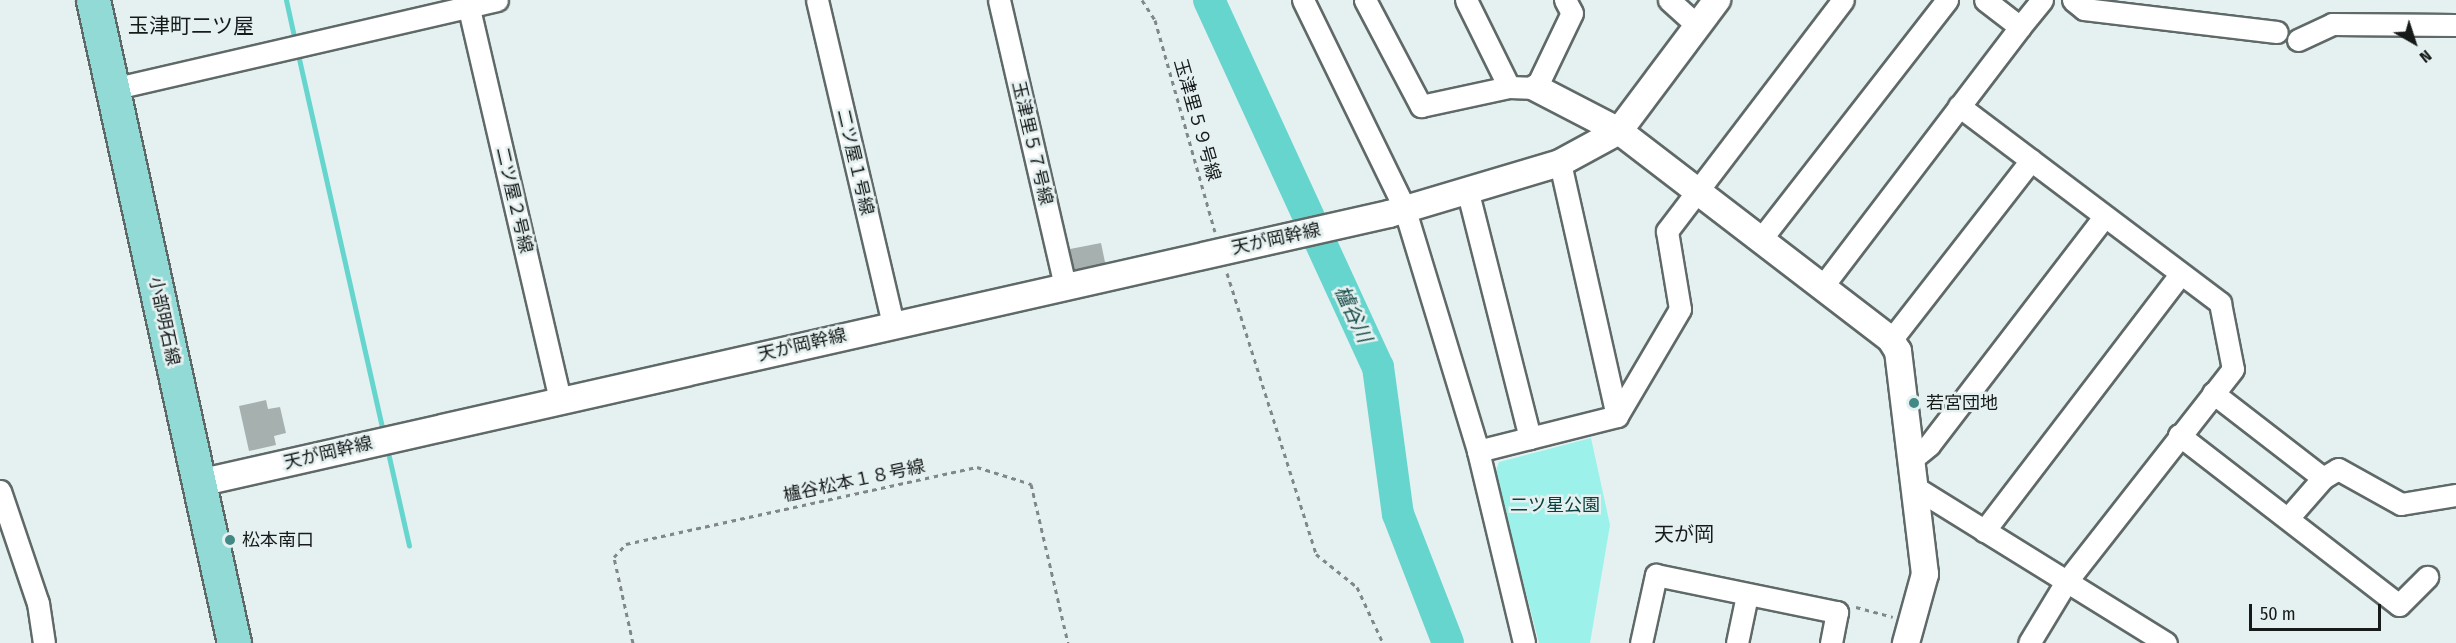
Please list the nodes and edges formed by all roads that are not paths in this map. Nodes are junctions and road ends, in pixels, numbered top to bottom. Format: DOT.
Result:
graph roads {
  1 [pos="93,0"];
  2 [pos="497,0"];
  3 [pos="817,0"];
  4 [pos="999,0"];
  5 [pos="1303,0"];
  6 [pos="1365,0"];
  7 [pos="1466,0"];
  8 [pos="1565,0"];
  9 [pos="1669,0"];
  10 [pos="1717,0"];
  11 [pos="1842,0"];
  12 [pos="1947,0"];
  13 [pos="1985,0"];
  14 [pos="2042,0"];
  15 [pos="2073,0"];
  16 [pos="468,3"];
  17 [pos="1698,26"];
  18 [pos="2456,26"];
  19 [pos="2020,27"];
  20 [pos="2277,32"];
  21 [pos="2298,40"];
  22 [pos="1509,87"];
  23 [pos="1536,88"];
  24 [pos="112,89"];
  25 [pos="1959,106"];
  26 [pos="1618,131"];
  27 [pos="2031,160"];
  28 [pos="1560,163"];
  29 [pos="1467,189"];
  30 [pos="1698,191"];
  31 [pos="1396,211"];
  32 [pos="2103,218"];
  33 [pos="1761,239"];
  34 [pos="2180,274"];
  35 [pos="1065,285"];
  36 [pos="1822,287"];
  37 [pos="893,324"];
  38 [pos="1891,339"];
  39 [pos="2213,393"];
  40 [pos="560,400"];
  41 [pos="1617,416"];
  42 [pos="2179,435"];
  43 [pos="1530,438"];
  44 [pos="1478,451"];
  45 [pos="1912,459"];
  46 [pos="2323,478"];
  47 [pos="199,483"];
  48 [pos="1916,488"];
  49 [pos="0,491"];
  50 [pos="2456,495"];
  51 [pos="2289,517"];
  52 [pos="1984,531"];
  53 [pos="2427,577"];
  54 [pos="2066,582"];
  55 [pos="1748,595"];
  56 [pos="1909,632"];
  57 [pos="2144,638"];
  58 [pos="44,643"];
  59 [pos="234,643"];
  60 [pos="1524,643"];
  61 [pos="1641,643"];
  62 [pos="1737,643"];
  63 [pos="1831,643"];
  64 [pos="2029,643"];
  65 [pos="2166,643"];
  1 -- 24 [label="main road, 小部明石線"];
  2 -- 16 [label="street"];
  3 -- 37 [label="street, 二ツ屋１号線"];
  4 -- 35 [label="street, 玉津里５７号線"];
  5 -- 31 [label="street"];
  6 -- 22 [label="street"];
  7 -- 22 [label="street"];
  8 -- 23 [label="street"];
  9 -- 17 [label="street"];
  10 -- 17 [label="street"];
  11 -- 30 [label="street"];
  12 -- 33 [label="street"];
  13 -- 19 [label="street"];
  14 -- 19 [label="street"];
  15 -- 20 [label="street"];
  16 -- 24 [label="street"];
  16 -- 40 [label="street, 二ツ屋２号線"];
  17 -- 26 [label="street"];
  18 -- 21 [label="street"];
  19 -- 25 [label="street"];
  22 -- 23 [label="street"];
  23 -- 26 [label="street"];
  24 -- 47 [label="main road, 小部明石線"];
  25 -- 27 [label="street"];
  25 -- 36 [label="street"];
  26 -- 28 [label="street, 天が岡幹線"];
  26 -- 30 [label="street"];
  27 -- 32 [label="street"];
  27 -- 38 [label="street"];
  28 -- 29 [label="street, 天が岡幹線"];
  28 -- 41 [label="street"];
  29 -- 31 [label="street, 天が岡幹線"];
  29 -- 43 [label="street"];
  30 -- 33 [label="street"];
  30 -- 41 [label="street"];
  31 -- 35 [label="street, 天が岡幹線"];
  31 -- 44 [label="street"];
  32 -- 34 [label="street"];
  32 -- 45 [label="street"];
  33 -- 36 [label="street"];
  34 -- 39 [label="street"];
  34 -- 52 [label="street"];
  35 -- 37 [label="street, 天が岡幹線"];
  36 -- 38 [label="street"];
  37 -- 40 [label="street, 天が岡幹線"];
  38 -- 45 [label="street"];
  39 -- 42 [label="street"];
  39 -- 46 [label="street"];
  40 -- 47 [label="street, 天が岡幹線"];
  41 -- 43 [label="street"];
  42 -- 51 [label="street"];
  42 -- 54 [label="street"];
  43 -- 44 [label="street"];
  44 -- 60 [label="street"];
  45 -- 48 [label="street"];
  46 -- 50 [label="street"];
  46 -- 51 [label="street"];
  47 -- 59 [label="main road, 小部明石線"];
  48 -- 52 [label="street"];
  48 -- 56 [label="street"];
  49 -- 58 [label="street"];
  51 -- 53 [label="street"];
  52 -- 54 [label="street"];
  54 -- 57 [label="street"];
  54 -- 64 [label="street"];
  55 -- 61 [label="street"];
  55 -- 62 [label="street"];
  55 -- 63 [label="street"];
  57 -- 65 [label="street"];
}
